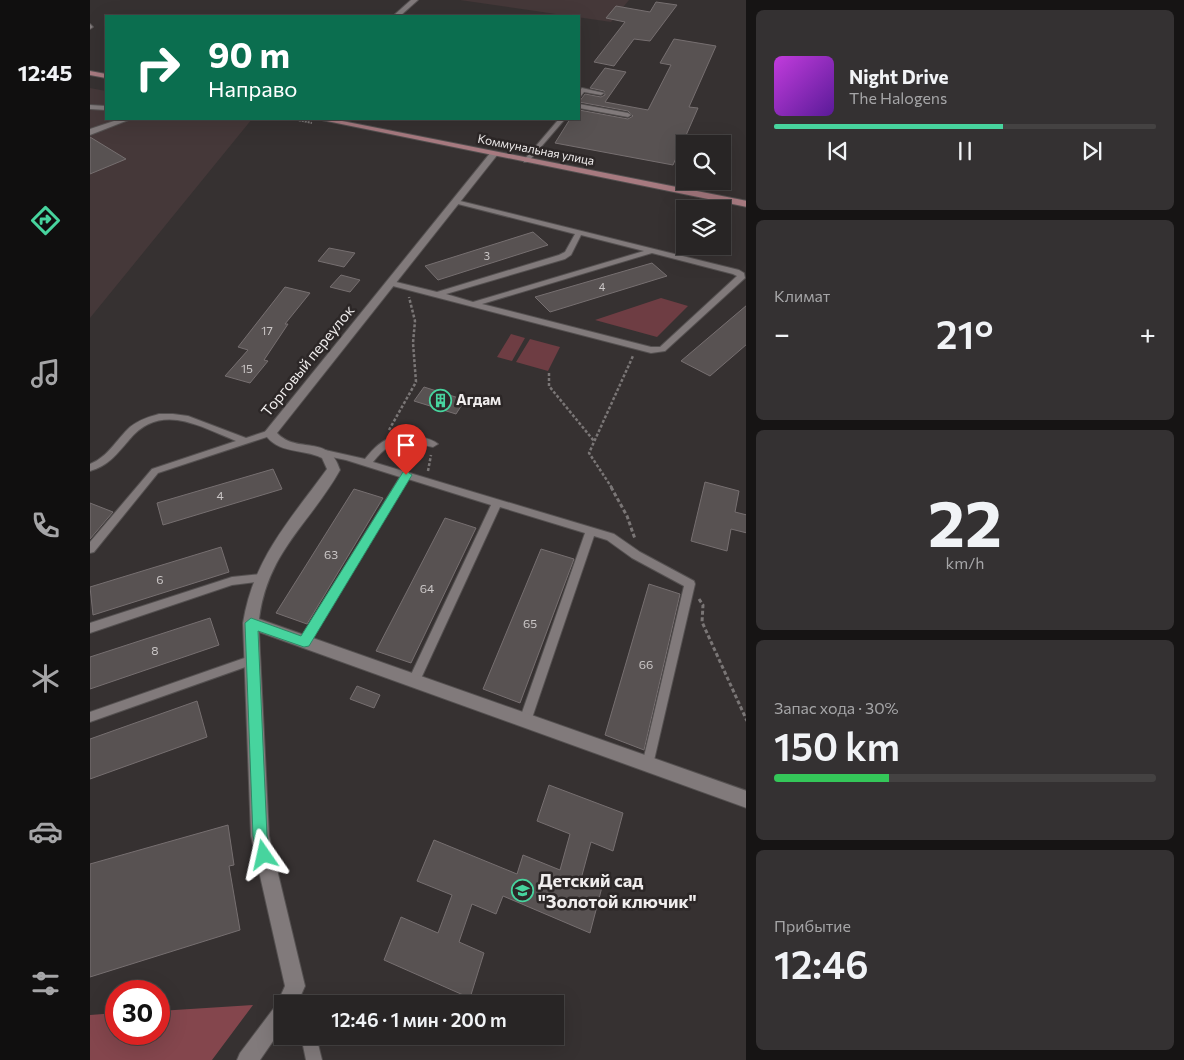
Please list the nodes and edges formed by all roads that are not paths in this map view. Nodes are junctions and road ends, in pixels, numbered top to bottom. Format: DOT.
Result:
graph roads {
  1 [pos="415,0"];
  2 [pos="397,15"];
  3 [pos="90,73"];
  4 [pos="105,76"];
  5 [pos="580,93"];
  6 [pos="601,93"];
  7 [pos="90,106"];
  8 [pos="580,106"];
  9 [pos="105,108"];
  10 [pos="628,115"];
  11 [pos="124,120"];
  12 [pos="326,120"];
  13 [pos="561,120"];
  14 [pos="90,132"];
  15 [pos="494,154"];
  16 [pos="526,160"];
  17 [pos="456,202"];
  18 [pos="746,204"];
  19 [pos="579,233"];
  20 [pos="652,251"];
  21 [pos="392,283"];
  22 [pos="438,295"];
  23 [pos="473,304"];
  24 [pos="270,433"];
  25 [pos="245,441"];
  26 [pos="433,444"];
  27 [pos="325,453"];
  28 [pos="367,463"];
  29 [pos="90,468"];
  30 [pos="406,475"];
  31 [pos="497,503"];
  32 [pos="592,531"];
  33 [pos="90,549"];
  34 [pos="261,578"];
  35 [pos="251,623"];
  36 [pos="90,628"];
  37 [pos="304,642"];
  38 [pos="253,660"];
  39 [pos="414,681"];
  40 [pos="90,717"];
  41 [pos="525,721"];
  42 [pos="648,765"];
  43 [pos="746,800"];
  44 [pos="295,986"];
  45 [pos="291,995"];
  46 [pos="297,995"];
  47 [pos="274,1023"];
  48 [pos="310,1045"];
  49 [pos="247,1060"];
  50 [pos="314,1060"];
  1 -- 2 [label="street"];
  3 -- 4 [label="main road"];
  5 -- 6 [label="lane"];
  7 -- 9 [label="street"];
  8 -- 10 [label="lane"];
  11 -- 14 [label="street"];
  12 -- 15 [label="main road, Коммунальная улица"];
  13 -- 16 [label="lane"];
  15 -- 16 [label="main road, Коммунальная улица"];
  15 -- 17 [label="street, Торговый переулок"];
  16 -- 18 [label="main road, Коммунальная улица"];
  17 -- 19 [label="lane"];
  17 -- 21 [label="street, Торговый переулок"];
  19 -- 20 [label="lane"];
  19 -- 22 [label="lane"];
  20 -- 23 [label="lane"];
  20 -- 23 [label="lane"];
  21 -- 22 [label="lane"];
  21 -- 24 [label="street, Торговый переулок"];
  22 -- 23 [label="lane"];
  24 -- 25 [label="lane"];
  24 -- 27 [label="street, Торговый переулок"];
  25 -- 29 [label="lane"];
  25 -- 33 [label="lane"];
  26 -- 28 [label="lane"];
  27 -- 28 [label="lane"];
  27 -- 34 [label="street"];
  28 -- 30 [label="lane"];
  30 -- 31 [label="lane"];
  30 -- 37 [label="lane"];
  31 -- 32 [label="lane"];
  31 -- 39 [label="lane"];
  32 -- 41 [label="lane"];
  32 -- 42 [label="lane"];
  34 -- 35 [label="street"];
  34 -- 36 [label="lane"];
  35 -- 37 [label="street"];
  35 -- 38 [label="street"];
  37 -- 39 [label="street"];
  38 -- 40 [label="lane"];
  38 -- 44 [label="street"];
  39 -- 41 [label="street"];
  41 -- 42 [label="street"];
  42 -- 43 [label="street"];
  44 -- 45 [label="street"];
  44 -- 46 [label="lane"];
  47 -- 49 [label="street"];
  48 -- 50 [label="lane"];
}
